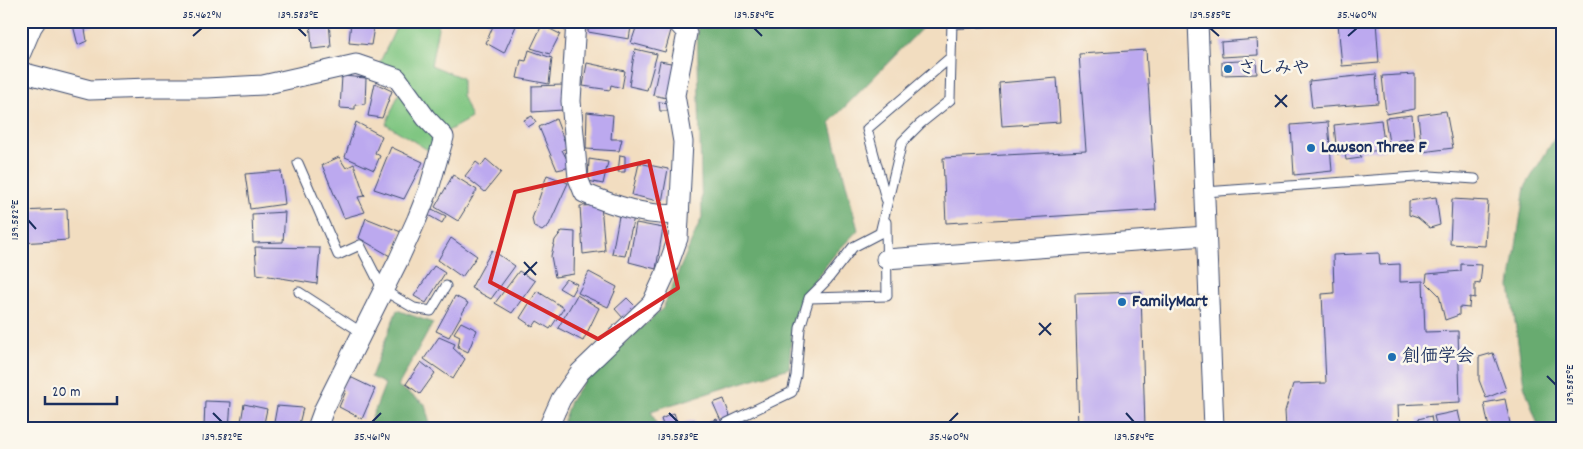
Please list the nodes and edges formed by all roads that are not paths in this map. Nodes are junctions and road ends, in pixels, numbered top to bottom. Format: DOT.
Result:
graph roads {
  1 [pos="36,21"];
  2 [pos="576,21"];
  3 [pos="676,21"];
  4 [pos="994,21"];
  5 [pos="1244,21"];
  6 [pos="953,22"];
  7 [pos="1198,23"];
  8 [pos="21,53"];
  9 [pos="952,57"];
  10 [pos="21,72"];
  11 [pos="298,163"];
  12 [pos="446,166"];
  13 [pos="1475,179"];
  14 [pos="429,189"];
  15 [pos="1205,192"];
  16 [pos="887,200"];
  17 [pos="679,214"];
  18 [pos="1206,236"];
  19 [pos="886,259"];
  20 [pos="446,286"];
  21 [pos="383,290"];
  22 [pos="299,292"];
  23 [pos="809,298"];
  24 [pos="362,332"];
  25 [pos="317,428"];
  26 [pos="548,428"];
  27 [pos="729,428"];
  28 [pos="1214,428"];
  1 -- 8 [label="street"];
  2 -- 17 [label="street"];
  3 -- 17 [label="street"];
  4 -- 6 [label="lane"];
  5 -- 7 [label="lane"];
  6 -- 9 [label="lane"];
  7 -- 15 [label="street"];
  9 -- 16 [label="lane"];
  9 -- 16 [label="lane"];
  10 -- 14 [label="street"];
  11 -- 21 [label="lane"];
  12 -- 14 [label="street"];
  13 -- 15 [label="lane"];
  14 -- 21 [label="street"];
  15 -- 18 [label="street"];
  16 -- 19 [label="lane"];
  16 -- 23 [label="lane"];
  17 -- 26 [label="street"];
  18 -- 19 [label="street"];
  18 -- 28 [label="street"];
  19 -- 23 [label="lane"];
  20 -- 21 [label="lane"];
  21 -- 24 [label="street"];
  22 -- 24 [label="lane"];
  23 -- 27 [label="lane"];
  24 -- 25 [label="street"];
}
